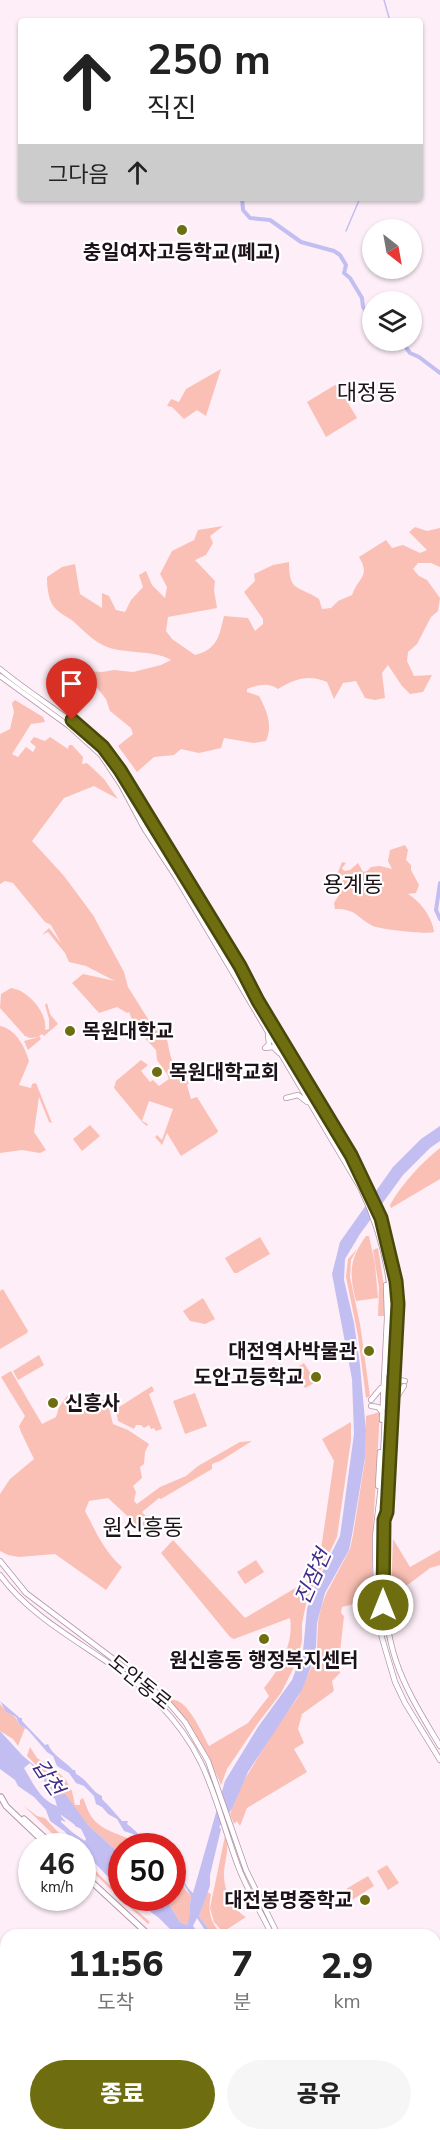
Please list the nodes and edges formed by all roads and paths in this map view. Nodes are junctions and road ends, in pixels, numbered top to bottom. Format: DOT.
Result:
graph roads {
  1 [pos="0,669"];
  2 [pos="0,676"];
  3 [pos="267,1030"];
  4 [pos="282,1054"];
  5 [pos="286,1098"];
  6 [pos="315,1110"];
  7 [pos="388,1373"];
  8 [pos="393,1393"];
  9 [pos="383,1394"];
  10 [pos="394,1405"];
  11 [pos="388,1414"];
  12 [pos="0,1561"];
  13 [pos="0,1575"];
  14 [pos="383,1588"];
  15 [pos="387,1622"];
  16 [pos="440,1746"];
  17 [pos="440,1760"];
  18 [pos="215,1788"];
  19 [pos="3,1799"];
  20 [pos="34,1833"];
  21 [pos="40,1833"];
  22 [pos="232,1836"];
  23 [pos="96,1886"];
  24 [pos="96,1890"];
  25 [pos="140,1929"];
  26 [pos="141,1929"];
  27 [pos="269,1929"];
  28 [pos="276,1929"];
  1 -- 7 [label="main road"];
  2 -- 3 [label="main road"];
  3 -- 4 [label="main road"];
  3 -- 4 [label="main road"];
  4 -- 6 [label="main road"];
  5 -- 6 [label="main road"];
  6 -- 7 [label="main road"];
  7 -- 8 [label="main road"];
  7 -- 8 [label="main road"];
  7 -- 9 [label="main road"];
  7 -- 10 [label="main road"];
  7 -- 11 [label="main road"];
  8 -- 10 [label="main road"];
  9 -- 11 [label="main road"];
  9 -- 11 [label="main road"];
  10 -- 11 [label="main road"];
  11 -- 14 [label="main road"];
  11 -- 17 [label="main road"];
  12 -- 18 [label="main road, 도안동로"];
  13 -- 18 [label="main road, 도안동로"];
  14 -- 15 [label="main road"];
  14 -- 15 [label="main road"];
  15 -- 16 [label="main road"];
  18 -- 22 [label="main road, 도안동로"];
  19 -- 20 [label="main road"];
  19 -- 21 [label="main road"];
  22 -- 27 [label="main road, 도안동로"];
  22 -- 28 [label="main road, 도안동로"];
  23 -- 26 [label="main road"];
  24 -- 25 [label="main road"];
}
